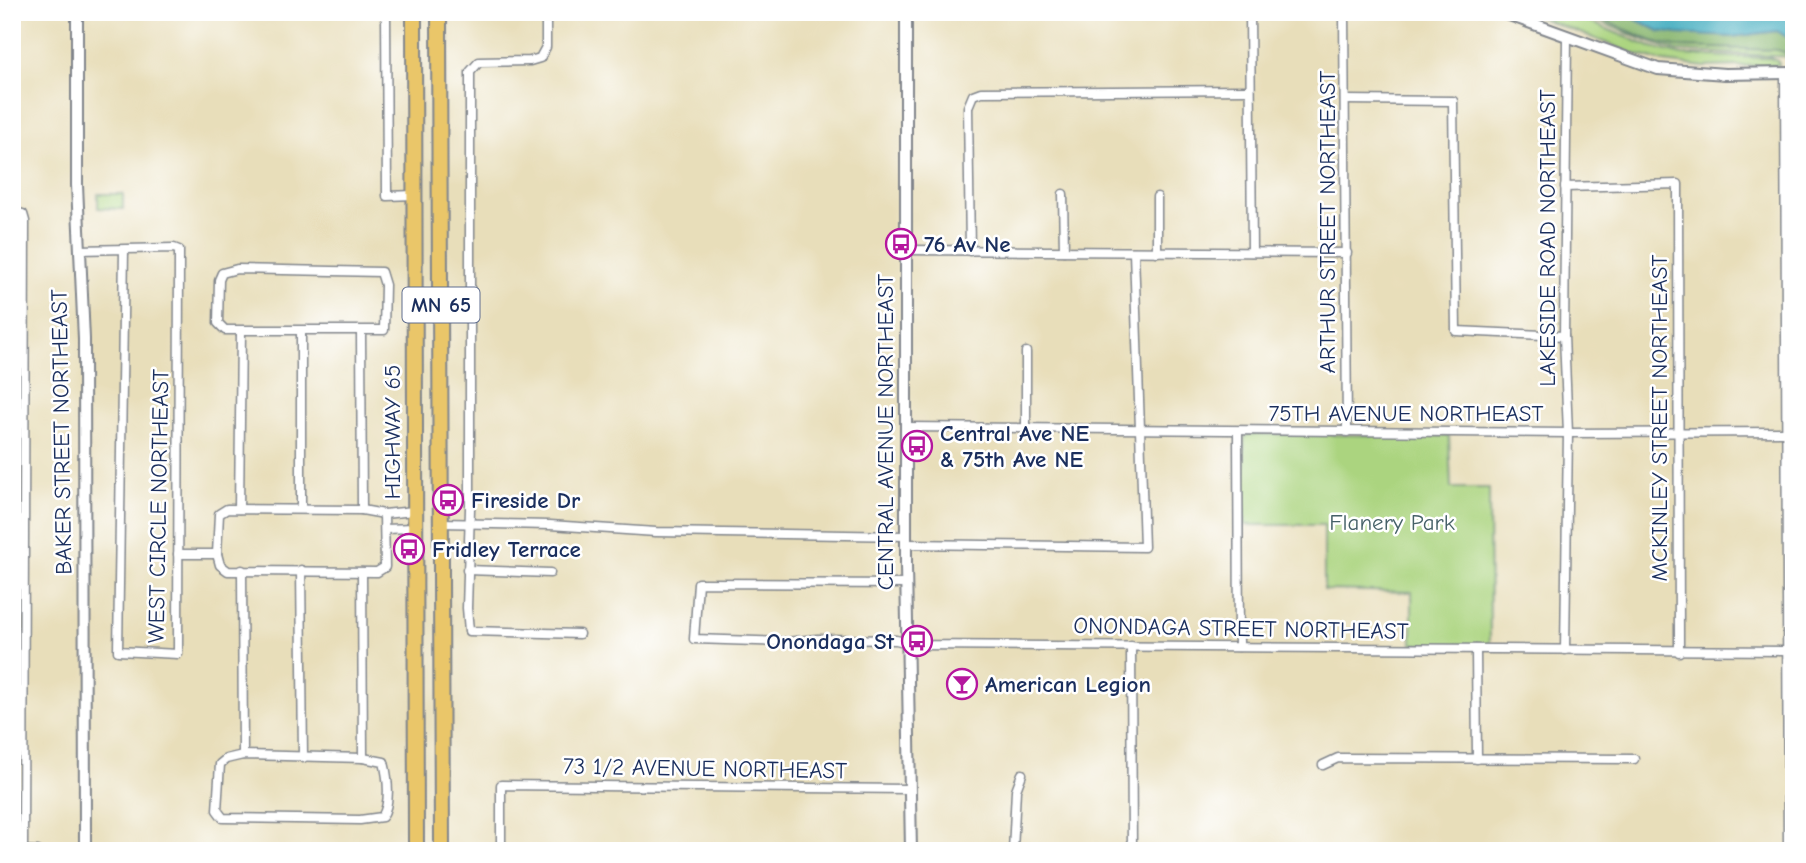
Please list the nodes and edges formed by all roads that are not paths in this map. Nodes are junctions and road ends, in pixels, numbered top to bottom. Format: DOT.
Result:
graph roads {
  1 [pos="78,12"];
  2 [pos="386,12"];
  3 [pos="414,12"];
  4 [pos="439,12"];
  5 [pos="546,12"];
  6 [pos="906,12"];
  7 [pos="1250,12"];
  8 [pos="1344,12"];
  9 [pos="1501,12"];
  10 [pos="1567,37"];
  11 [pos="1789,73"];
  12 [pos="1249,90"];
  13 [pos="1345,100"];
  14 [pos="1565,187"];
  15 [pos="1063,194"];
  16 [pos="414,195"];
  17 [pos="1157,197"];
  18 [pos="12,211"];
  19 [pos="79,250"];
  20 [pos="124,250"];
  21 [pos="906,250"];
  22 [pos="970,251"];
  23 [pos="1064,251"];
  24 [pos="1134,252"];
  25 [pos="1157,252"];
  26 [pos="1252,252"];
  27 [pos="1348,253"];
  28 [pos="241,331"];
  29 [pos="300,331"];
  30 [pos="361,332"];
  31 [pos="1564,336"];
  32 [pos="1026,352"];
  33 [pos="12,418"];
  34 [pos="24,418"];
  35 [pos="906,427"];
  36 [pos="1026,429"];
  37 [pos="1140,430"];
  38 [pos="1238,431"];
  39 [pos="1347,432"];
  40 [pos="1568,433"];
  41 [pos="1790,433"];
  42 [pos="1679,434"];
  43 [pos="239,509"];
  44 [pos="301,509"];
  45 [pos="362,510"];
  46 [pos="414,511"];
  47 [pos="384,514"];
  48 [pos="441,523"];
  49 [pos="470,523"];
  50 [pos="414,528"];
  51 [pos="385,529"];
  52 [pos="906,540"];
  53 [pos="178,554"];
  54 [pos="217,554"];
  55 [pos="242,570"];
  56 [pos="301,570"];
  57 [pos="467,570"];
  58 [pos="362,572"];
  59 [pos="550,573"];
  60 [pos="906,584"];
  61 [pos="579,634"];
  62 [pos="907,642"];
  63 [pos="1131,646"];
  64 [pos="1239,647"];
  65 [pos="1476,649"];
  66 [pos="1565,650"];
  67 [pos="1679,652"];
  68 [pos="1788,652"];
  69 [pos="243,755"];
  70 [pos="303,758"];
  71 [pos="363,758"];
  72 [pos="1477,759"];
  73 [pos="1634,760"];
  74 [pos="1323,765"];
  75 [pos="1022,774"];
  76 [pos="908,789"];
  77 [pos="20,850"];
  78 [pos="38,851"];
  79 [pos="85,851"];
  80 [pos="416,851"];
  81 [pos="442,851"];
  82 [pos="500,851"];
  83 [pos="911,851"];
  84 [pos="1013,851"];
  85 [pos="1132,851"];
  86 [pos="1788,851"];
  1 -- 19 [label="street, BAKER STREET NORTHEAST"];
  2 -- 16 [label="street"];
  3 -- 16 [label="highway, HIGHWAY 65 / MN 65"];
  4 -- 48 [label="highway, MN 65"];
  5 -- 49 [label="street"];
  6 -- 21 [label="street, CENTRAL AVENUE NORTHEAST"];
  7 -- 12 [label="street"];
  8 -- 13 [label="street, ARTHUR STREET NORTHEAST"];
  9 -- 10 [label="street"];
  10 -- 11 [label="street"];
  10 -- 14 [label="street, LAKESIDE ROAD NORTHEAST"];
  11 -- 41 [label="street"];
  12 -- 22 [label="street"];
  12 -- 26 [label="street"];
  13 -- 27 [label="street, ARTHUR STREET NORTHEAST"];
  13 -- 31 [label="street"];
  14 -- 31 [label="street, LAKESIDE ROAD NORTHEAST"];
  14 -- 42 [label="street, MCKINLEY STREET NORTHEAST"];
  15 -- 23 [label="street"];
  16 -- 46 [label="highway, HIGHWAY 65 / MN 65"];
  17 -- 25 [label="street"];
  18 -- 34 [label="street"];
  19 -- 20 [label="street, WEST CIRCLE NORTHEAST"];
  19 -- 79 [label="street, BAKER STREET NORTHEAST"];
  20 -- 53 [label="street, WEST CIRCLE NORTHEAST"];
  20 -- 53 [label="street, WEST CIRCLE NORTHEAST"];
  21 -- 22 [label="street"];
  21 -- 35 [label="street, CENTRAL AVENUE NORTHEAST"];
  22 -- 23 [label="street"];
  23 -- 24 [label="street"];
  24 -- 25 [label="street"];
  24 -- 37 [label="street"];
  25 -- 26 [label="street"];
  26 -- 27 [label="street"];
  27 -- 39 [label="street, ARTHUR STREET NORTHEAST"];
  28 -- 29 [label="street"];
  28 -- 30 [label="street"];
  28 -- 43 [label="street"];
  29 -- 30 [label="street"];
  29 -- 44 [label="street"];
  30 -- 45 [label="street"];
  31 -- 40 [label="street, LAKESIDE ROAD NORTHEAST"];
  32 -- 36 [label="street"];
  33 -- 34 [label="street"];
  34 -- 77 [label="street"];
  35 -- 36 [label="street, 75TH AVENUE NORTHEAST"];
  35 -- 52 [label="street, CENTRAL AVENUE NORTHEAST"];
  36 -- 37 [label="street, 75TH AVENUE NORTHEAST"];
  37 -- 38 [label="street, 75TH AVENUE NORTHEAST"];
  37 -- 52 [label="street"];
  38 -- 39 [label="street, 75TH AVENUE NORTHEAST"];
  38 -- 64 [label="street"];
  39 -- 40 [label="street, 75TH AVENUE NORTHEAST"];
  40 -- 42 [label="street, 75TH AVENUE NORTHEAST"];
  40 -- 66 [label="street, LAKESIDE ROAD NORTHEAST"];
  41 -- 42 [label="street, 75TH AVENUE NORTHEAST"];
  41 -- 68 [label="street"];
  42 -- 67 [label="street, MCKINLEY STREET NORTHEAST"];
  43 -- 44 [label="street"];
  43 -- 54 [label="street"];
  44 -- 45 [label="street"];
  45 -- 47 [label="street"];
  46 -- 47 [label="street"];
  46 -- 50 [label="highway, HIGHWAY 65 / MN 65"];
  47 -- 51 [label="street"];
  48 -- 49 [label="street"];
  48 -- 81 [label="highway, MN 65"];
  49 -- 52 [label="street"];
  49 -- 57 [label="street"];
  50 -- 51 [label="street"];
  50 -- 80 [label="highway, HIGHWAY 65 / MN 65"];
  51 -- 58 [label="street"];
  52 -- 60 [label="street, CENTRAL AVENUE NORTHEAST"];
  53 -- 54 [label="street"];
  54 -- 55 [label="street"];
  55 -- 56 [label="street"];
  55 -- 69 [label="street"];
  56 -- 58 [label="street"];
  56 -- 70 [label="street"];
  57 -- 59 [label="street"];
  57 -- 61 [label="street"];
  58 -- 71 [label="street"];
  60 -- 62 [label="street, CENTRAL AVENUE NORTHEAST"];
  60 -- 62 [label="street, ONONDAGA STREET NORTHEAST"];
  62 -- 63 [label="street, ONONDAGA STREET NORTHEAST"];
  62 -- 76 [label="street, CENTRAL AVENUE NORTHEAST"];
  63 -- 64 [label="street, ONONDAGA STREET NORTHEAST"];
  63 -- 85 [label="street"];
  64 -- 65 [label="street, ONONDAGA STREET NORTHEAST"];
  65 -- 66 [label="street, ONONDAGA STREET NORTHEAST"];
  65 -- 72 [label="street"];
  66 -- 67 [label="street, ONONDAGA STREET NORTHEAST"];
  67 -- 68 [label="street, ONONDAGA STREET NORTHEAST"];
  68 -- 86 [label="street"];
  69 -- 70 [label="street"];
  69 -- 71 [label="street"];
  70 -- 71 [label="street"];
  72 -- 73 [label="street"];
  72 -- 74 [label="street"];
  75 -- 84 [label="street"];
  76 -- 82 [label="street, 73 1/2 AVENUE NORTHEAST"];
  76 -- 83 [label="street, CENTRAL AVENUE NORTHEAST"];
  77 -- 78 [label="street"];
}
